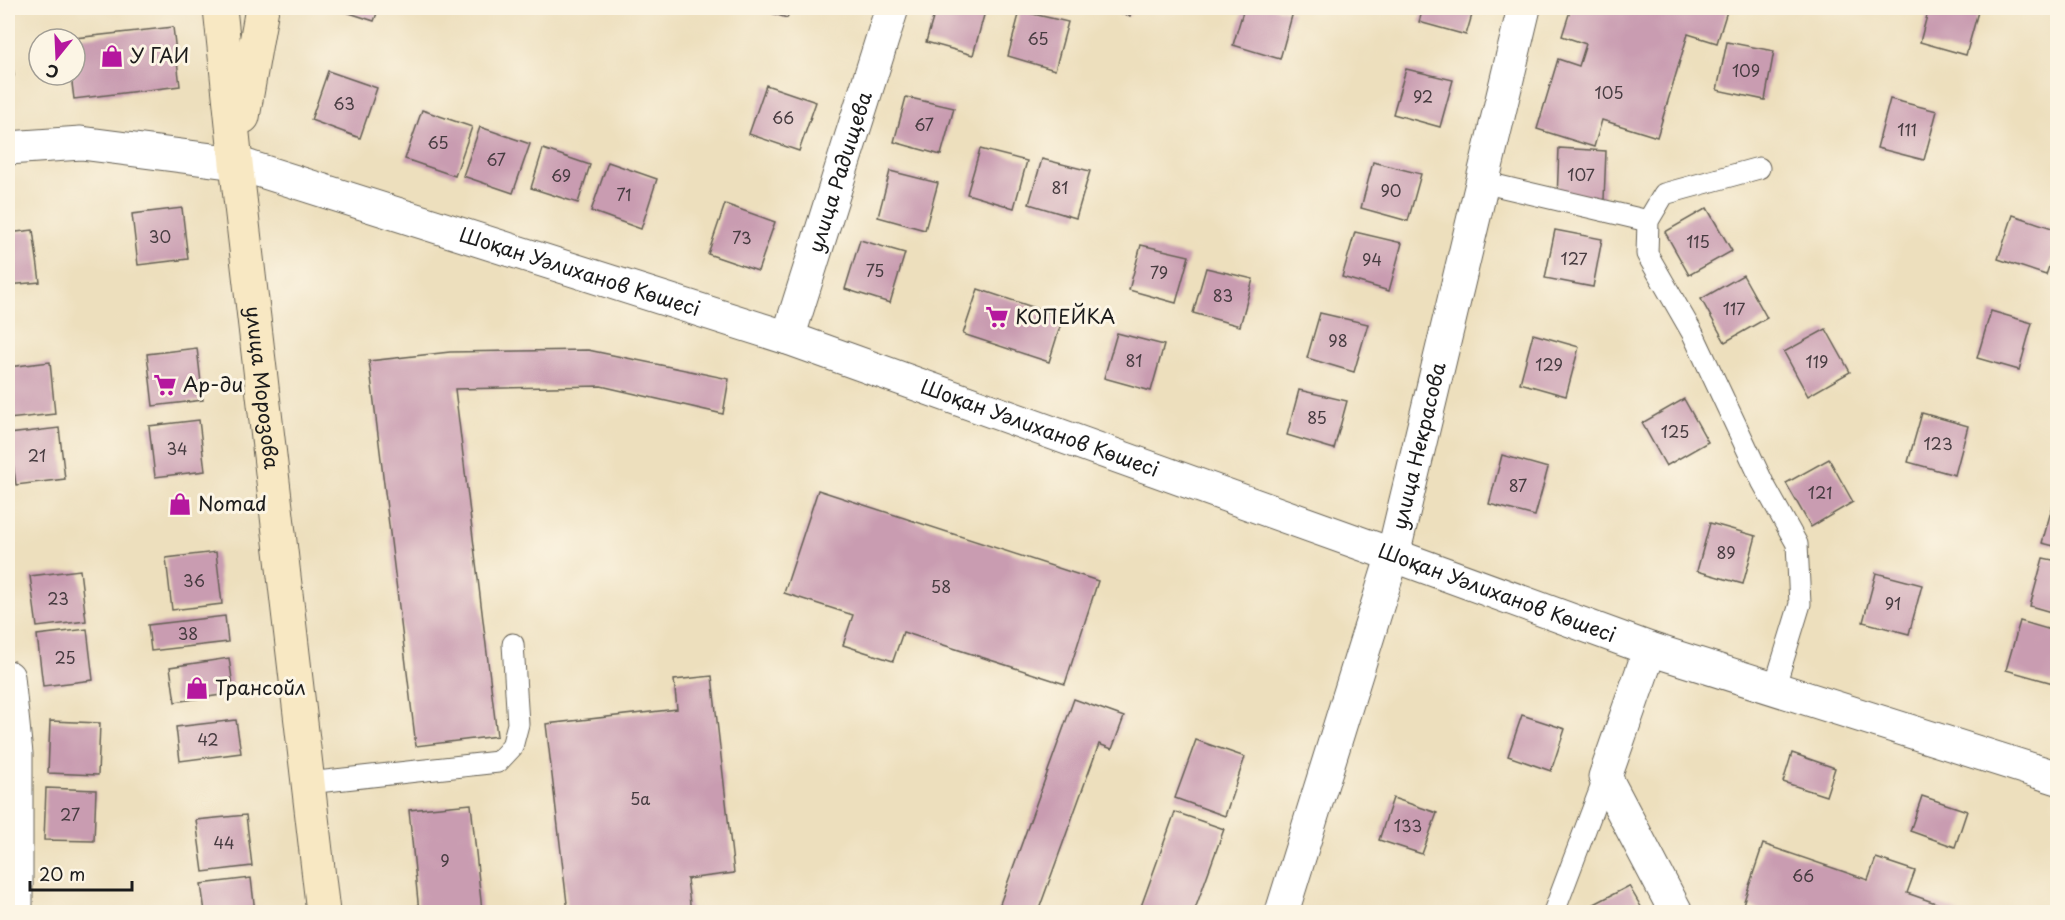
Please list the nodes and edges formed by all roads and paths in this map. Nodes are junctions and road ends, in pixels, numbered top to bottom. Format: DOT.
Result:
graph roads {
  1 [pos="220,8"];
  2 [pos="262,8"];
  3 [pos="892,8"];
  4 [pos="1524,8"];
  5 [pos="8,148"];
  6 [pos="236,163"];
  7 [pos="1760,168"];
  8 [pos="1482,182"];
  9 [pos="1648,221"];
  10 [pos="788,338"];
  11 [pos="1393,555"];
  12 [pos="513,644"];
  13 [pos="1650,649"];
  14 [pos="8,677"];
  15 [pos="1774,689"];
  16 [pos="1605,777"];
  17 [pos="2058,778"];
  18 [pos="308,783"];
  19 [pos="16,912"];
  20 [pos="323,912"];
  21 [pos="1282,912"];
  22 [pos="1554,912"];
  23 [pos="1676,912"];
  1 -- 6 [label="main road, улица Морозова"];
  2 -- 6 [label="main road"];
  3 -- 10 [label="street, улица Радищева"];
  4 -- 8 [label="street, улица Некрасова"];
  5 -- 6 [label="street, Шоқан Уәлиханов Көшесі"];
  6 -- 10 [label="street, Шоқан Уәлиханов Көшесі"];
  6 -- 18 [label="main road, улица Морозова"];
  7 -- 9 [label="lane"];
  8 -- 9 [label="lane"];
  8 -- 11 [label="street, улица Некрасова"];
  9 -- 15 [label="lane"];
  10 -- 11 [label="street, Шоқан Уәлиханов Көшесі"];
  11 -- 13 [label="street, Шоқан Уәлиханов Көшесі"];
  11 -- 21 [label="street, улица Некрасова"];
  12 -- 18 [label="lane"];
  13 -- 15 [label="street, Шоқан Уәлиханов Көшесі"];
  13 -- 16 [label="street"];
  14 -- 19 [label="street"];
  15 -- 17 [label="street, Шоқан Уәлиханов Көшесі"];
  16 -- 22 [label="lane"];
  16 -- 23 [label="street"];
  18 -- 20 [label="main road, улица Морозова"];
}
